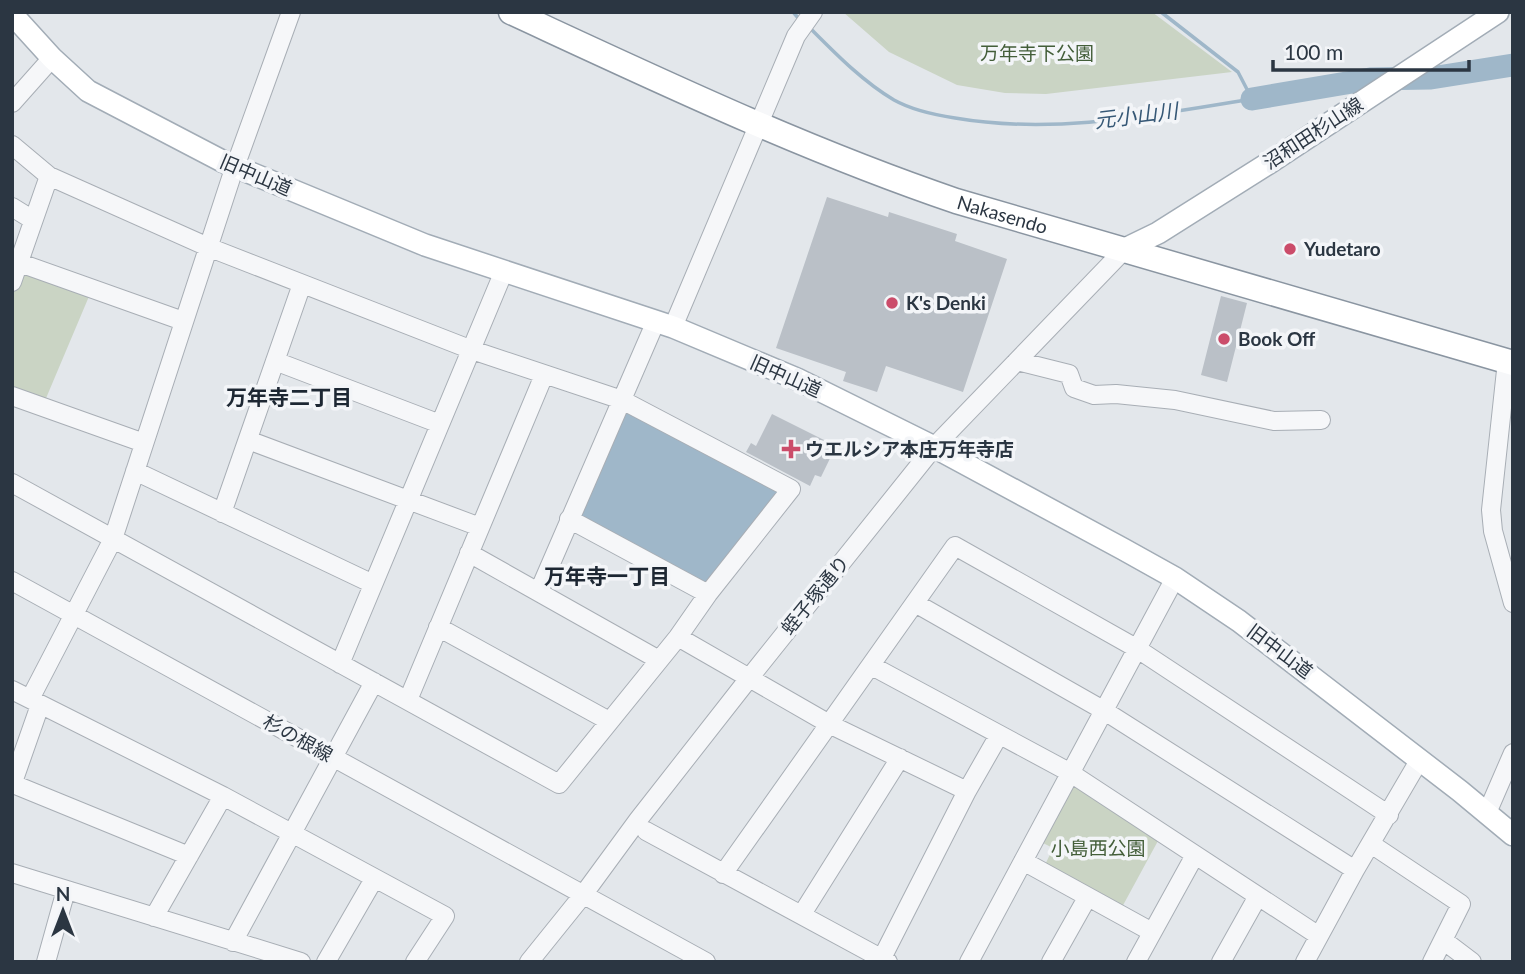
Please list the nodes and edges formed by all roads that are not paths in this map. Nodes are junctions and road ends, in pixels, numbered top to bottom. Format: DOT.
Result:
graph roads {
  1 [pos="290,12"];
  2 [pos="511,12"];
  3 [pos="813,12"];
  4 [pos="1498,12"];
  5 [pos="12,14"];
  6 [pos="52,58"];
  7 [pos="12,103"];
  8 [pos="758,126"];
  9 [pos="12,145"];
  10 [pos="235,167"];
  11 [pos="50,176"];
  12 [pos="12,207"];
  13 [pos="33,220"];
  14 [pos="208,247"];
  15 [pos="1125,249"];
  16 [pos="19,263"];
  17 [pos="504,271"];
  18 [pos="12,282"];
  19 [pos="302,284"];
  20 [pos="183,321"];
  21 [pos="665,324"];
  22 [pos="472,350"];
  23 [pos="1017,361"];
  24 [pos="275,362"];
  25 [pos="1510,362"];
  26 [pos="544,374"];
  27 [pos="12,396"];
  28 [pos="622,400"];
  29 [pos="1321,420"];
  30 [pos="440,424"];
  31 [pos="248,440"];
  32 [pos="145,443"];
  33 [pos="934,447"];
  34 [pos="135,471"];
  35 [pos="12,483"];
  36 [pos="408,500"];
  37 [pos="222,513"];
  38 [pos="569,519"];
  39 [pos="480,527"];
  40 [pos="113,539"];
  41 [pos="469,553"];
  42 [pos="1175,578"];
  43 [pos="12,580"];
  44 [pos="373,584"];
  45 [pos="539,591"];
  46 [pos="708,594"];
  47 [pos="915,603"];
  48 [pos="1513,603"];
  49 [pos="74,614"];
  50 [pos="438,627"];
  51 [pos="678,637"];
  52 [pos="1136,648"];
  53 [pos="659,660"];
  54 [pos="340,664"];
  55 [pos="872,666"];
  56 [pos="750,677"];
  57 [pos="374,682"];
  58 [pos="12,691"];
  59 [pos="408,700"];
  60 [pos="35,702"];
  61 [pos="1103,710"];
  62 [pos="608,721"];
  63 [pos="831,725"];
  64 [pos="999,735"];
  65 [pos="1513,753"];
  66 [pos="333,758"];
  67 [pos="900,758"];
  68 [pos="1420,760"];
  69 [pos="1069,772"];
  70 [pos="12,785"];
  71 [pos="967,791"];
  72 [pos="223,796"];
  73 [pos="1487,813"];
  74 [pos="1389,815"];
  75 [pos="646,831"];
  76 [pos="292,832"];
  77 [pos="1513,835"];
  78 [pos="1371,844"];
  79 [pos="1195,855"];
  80 [pos="189,856"];
  81 [pos="1023,861"];
  82 [pos="1355,870"];
  83 [pos="12,873"];
  84 [pos="723,874"];
  85 [pos="374,878"];
  86 [pos="65,890"];
  87 [pos="583,895"];
  88 [pos="1258,896"];
  89 [pos="1087,898"];
  90 [pos="802,914"];
  91 [pos="154,917"];
  92 [pos="1152,932"];
  93 [pos="1318,936"];
  94 [pos="1443,940"];
  95 [pos="233,942"];
  96 [pos="885,960"];
  97 [pos="46,962"];
  98 [pos="301,962"];
  99 [pos="326,962"];
  100 [pos="415,962"];
  101 [pos="529,962"];
  102 [pos="706,962"];
  103 [pos="969,962"];
  104 [pos="1051,962"];
  105 [pos="1136,962"];
  106 [pos="1221,962"];
  107 [pos="1306,962"];
  108 [pos="1432,962"];
  109 [pos="1472,962"];
  1 -- 10 [label="street"];
  2 -- 8 [label="highway, Nakasendo"];
  3 -- 8 [label="street"];
  4 -- 15 [label="main road, 沼和田杉山線"];
  5 -- 6 [label="main road, 旧中山道"];
  6 -- 7 [label="street"];
  6 -- 10 [label="main road, 旧中山道"];
  8 -- 15 [label="highway, Nakasendo"];
  8 -- 21 [label="street"];
  9 -- 11 [label="street"];
  10 -- 14 [label="street"];
  10 -- 17 [label="main road, 旧中山道"];
  11 -- 13 [label="street"];
  11 -- 14 [label="street"];
  12 -- 13 [label="street"];
  13 -- 16 [label="street"];
  14 -- 19 [label="street"];
  14 -- 20 [label="street"];
  15 -- 23 [label="street, 蛭子塚通り"];
  15 -- 25 [label="highway, Nakasendo"];
  16 -- 18 [label="street"];
  16 -- 20 [label="street"];
  17 -- 21 [label="main road, 旧中山道"];
  17 -- 22 [label="street"];
  19 -- 22 [label="street"];
  19 -- 24 [label="street"];
  20 -- 32 [label="street"];
  21 -- 28 [label="street"];
  21 -- 33 [label="main road, 旧中山道"];
  22 -- 26 [label="street"];
  22 -- 30 [label="street"];
  23 -- 29 [label="street"];
  23 -- 33 [label="street, 蛭子塚通り"];
  24 -- 30 [label="street"];
  24 -- 31 [label="street"];
  25 -- 48 [label="street"];
  26 -- 28 [label="street"];
  26 -- 39 [label="street"];
  27 -- 32 [label="street"];
  28 -- 38 [label="street"];
  28 -- 46 [label="street"];
  30 -- 36 [label="street"];
  31 -- 36 [label="street"];
  31 -- 37 [label="street"];
  32 -- 34 [label="street"];
  33 -- 42 [label="main road, 旧中山道"];
  33 -- 56 [label="street, 蛭子塚通り"];
  34 -- 37 [label="street"];
  34 -- 40 [label="street"];
  35 -- 40 [label="street"];
  36 -- 39 [label="street"];
  36 -- 44 [label="street"];
  37 -- 44 [label="street"];
  38 -- 45 [label="street"];
  38 -- 46 [label="street"];
  39 -- 41 [label="street"];
  40 -- 49 [label="street"];
  40 -- 54 [label="street"];
  41 -- 45 [label="street"];
  41 -- 50 [label="street"];
  42 -- 52 [label="street"];
  42 -- 68 [label="main road, 旧中山道"];
  43 -- 49 [label="street, 杉の根線"];
  44 -- 54 [label="street"];
  45 -- 53 [label="street"];
  46 -- 51 [label="street"];
  47 -- 52 [label="street"];
  47 -- 55 [label="street"];
  47 -- 61 [label="street"];
  49 -- 60 [label="street"];
  49 -- 66 [label="street, 杉の根線"];
  50 -- 59 [label="street"];
  50 -- 62 [label="street"];
  51 -- 53 [label="street"];
  51 -- 56 [label="street"];
  52 -- 61 [label="street"];
  52 -- 74 [label="street"];
  53 -- 62 [label="street"];
  54 -- 57 [label="street"];
  55 -- 63 [label="street"];
  55 -- 64 [label="street"];
  56 -- 63 [label="street"];
  56 -- 87 [label="street, 蛭子塚通り"];
  57 -- 59 [label="street"];
  57 -- 66 [label="street"];
  58 -- 60 [label="street"];
  59 -- 62 [label="street"];
  60 -- 70 [label="street"];
  60 -- 72 [label="street"];
  61 -- 69 [label="street"];
  61 -- 82 [label="street"];
  63 -- 67 [label="street"];
  63 -- 84 [label="street"];
  64 -- 69 [label="street"];
  64 -- 71 [label="street"];
  65 -- 73 [label="street"];
  66 -- 76 [label="street"];
  66 -- 87 [label="street, 杉の根線"];
  67 -- 71 [label="street"];
  67 -- 90 [label="street"];
  68 -- 73 [label="main road, 旧中山道"];
  68 -- 74 [label="street"];
  69 -- 79 [label="street"];
  69 -- 81 [label="street"];
  70 -- 80 [label="street"];
  71 -- 96 [label="street"];
  72 -- 76 [label="street"];
  72 -- 80 [label="street"];
  73 -- 77 [label="main road, 旧中山道"];
  74 -- 78 [label="street"];
  75 -- 84 [label="street"];
  76 -- 85 [label="street"];
  76 -- 95 [label="street"];
  78 -- 82 [label="street"];
  78 -- 94 [label="street"];
  79 -- 88 [label="street"];
  79 -- 92 [label="street"];
  80 -- 91 [label="street"];
  81 -- 89 [label="street"];
  81 -- 103 [label="street"];
  82 -- 93 [label="street"];
  83 -- 86 [label="street"];
  84 -- 90 [label="street"];
  85 -- 99 [label="street"];
  85 -- 100 [label="street"];
  86 -- 91 [label="street"];
  86 -- 97 [label="street"];
  87 -- 101 [label="street, 蛭子塚通り"];
  87 -- 102 [label="street, 杉の根線"];
  88 -- 93 [label="street"];
  88 -- 106 [label="street"];
  89 -- 92 [label="street"];
  89 -- 104 [label="street"];
  90 -- 96 [label="street"];
  91 -- 95 [label="street"];
  92 -- 105 [label="street"];
  93 -- 107 [label="street"];
  94 -- 108 [label="street"];
  94 -- 109 [label="street"];
  95 -- 98 [label="street"];
}
